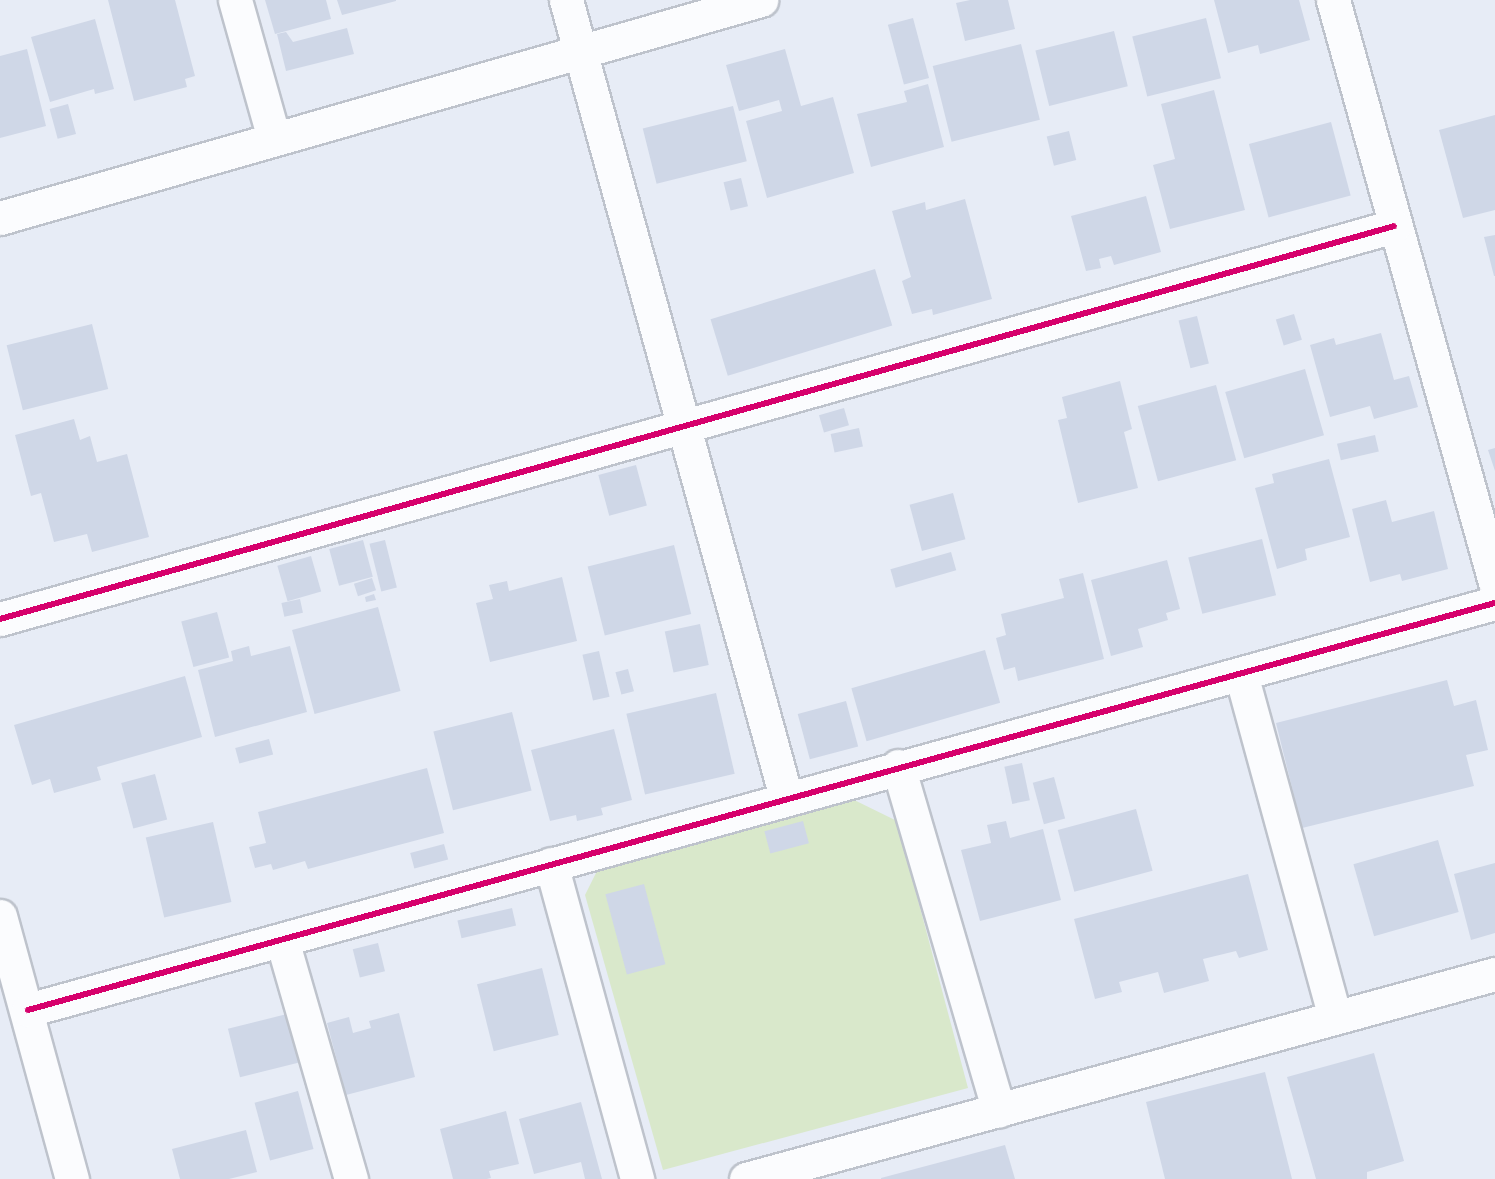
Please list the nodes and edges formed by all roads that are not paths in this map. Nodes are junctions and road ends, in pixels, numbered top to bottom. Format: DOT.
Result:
graph roads {
  1 [pos="235,0"];
  2 [pos="566,0"];
  3 [pos="761,0"];
  4 [pos="1333,0"];
  5 [pos="580,51"];
  6 [pos="274,139"];
  7 [pos="0,218"];
  8 [pos="1394,226"];
  9 [pos="685,429"];
  10 [pos="1495,582"];
  11 [pos="1495,603"];
  12 [pos="0,619"];
  13 [pos="1241,674"];
  14 [pos="898,766"];
  15 [pos="786,797"];
  16 [pos="551,864"];
  17 [pos="0,916"];
  18 [pos="282,939"];
  19 [pos="8,971"];
  20 [pos="1495,974"];
  21 [pos="28,1010"];
  22 [pos="1335,1017"];
  23 [pos="999,1111"];
  24 [pos="72,1179"];
  25 [pos="351,1179"];
  26 [pos="637,1179"];
  27 [pos="746,1179"];
  1 -- 6 [label="street"];
  2 -- 5 [label="street"];
  3 -- 5 [label="street"];
  4 -- 8 [label="street"];
  5 -- 6 [label="street"];
  5 -- 9 [label="street"];
  6 -- 7 [label="street"];
  8 -- 9 [label="street"];
  8 -- 10 [label="street"];
  9 -- 12 [label="street"];
  9 -- 15 [label="street"];
  11 -- 13 [label="street"];
  13 -- 14 [label="street"];
  13 -- 22 [label="street"];
  14 -- 15 [label="street"];
  14 -- 23 [label="street"];
  15 -- 16 [label="street"];
  16 -- 18 [label="street"];
  16 -- 26 [label="street"];
  17 -- 19 [label="street"];
  18 -- 21 [label="street"];
  18 -- 25 [label="street"];
  19 -- 21 [label="street"];
  20 -- 22 [label="street"];
  21 -- 24 [label="street"];
  22 -- 23 [label="street"];
  23 -- 27 [label="street"];
}
